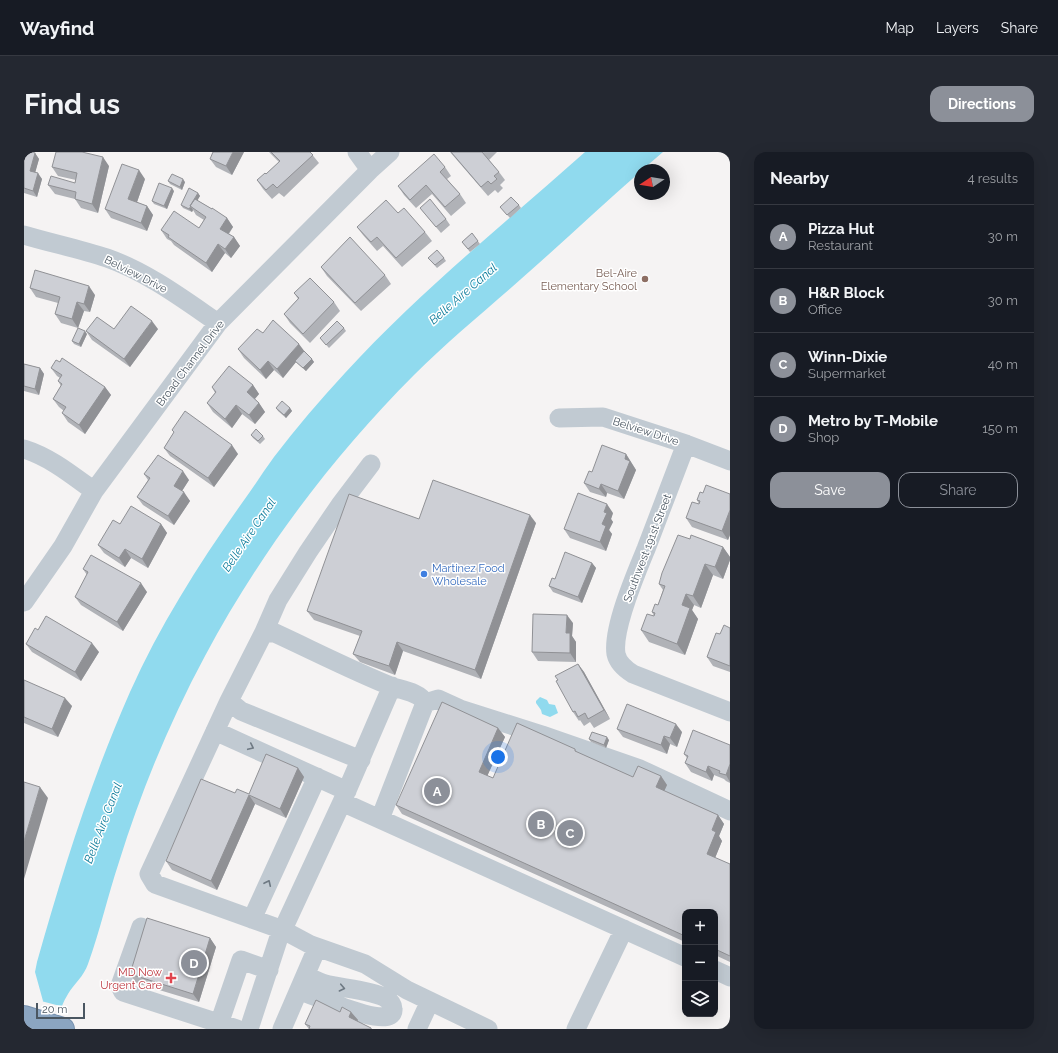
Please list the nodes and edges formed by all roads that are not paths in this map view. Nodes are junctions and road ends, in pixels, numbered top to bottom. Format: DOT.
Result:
graph roads {
  1 [pos="357,152"];
  2 [pos="390,152"];
  3 [pos="370,170"];
  4 [pos="24,235"];
  5 [pos="218,323"];
  6 [pos="559,418"];
  7 [pos="686,444"];
  8 [pos="24,450"];
  9 [pos="730,461"];
  10 [pos="372,464"];
  11 [pos="94,491"];
  12 [pos="24,602"];
  13 [pos="264,632"];
  14 [pos="392,686"];
  15 [pos="229,701"];
  16 [pos="425,703"];
  17 [pos="730,712"];
  18 [pos="215,730"];
  19 [pos="361,760"];
  20 [pos="318,777"];
  21 [pos="345,797"];
  22 [pos="730,811"];
  23 [pos="380,819"];
  24 [pos="252,919"];
  25 [pos="141,927"];
  26 [pos="624,929"];
  27 [pos="283,930"];
  28 [pos="318,948"];
  29 [pos="682,955"];
  30 [pos="269,970"];
  31 [pos="718,971"];
  32 [pos="730,977"];
  33 [pos="302,983"];
  34 [pos="430,1001"];
  35 [pos="393,1008"];
  36 [pos="24,1018"];
  37 [pos="419,1024"];
  38 [pos="228,1026"];
  39 [pos="480,1027"];
  40 [pos="63,1029"];
  41 [pos="249,1029"];
  42 [pos="282,1029"];
  43 [pos="576,1029"];
  1 -- 3 [label="street"];
  2 -- 3 [label="street, Broad Channel Drive"];
  3 -- 5 [label="street, Broad Channel Drive"];
  4 -- 5 [label="street, Belview Drive"];
  5 -- 11 [label="street, Broad Channel Drive"];
  6 -- 7 [label="street, Belview Drive"];
  7 -- 9 [label="street, Belview Drive"];
  7 -- 17 [label="street, Southwest 191st Street"];
  8 -- 11 [label="street"];
  10 -- 13 [label="street"];
  11 -- 12 [label="street, Broad Channel Drive"];
  13 -- 14 [label="street"];
  13 -- 15 [label="street"];
  14 -- 16 [label="street"];
  14 -- 19 [label="street"];
  15 -- 18 [label="street"];
  15 -- 19 [label="street"];
  16 -- 22 [label="street"];
  16 -- 23 [label="street"];
  18 -- 20 [label="street, one-way"];
  18 -- 24 [label="street"];
  19 -- 21 [label="street"];
  20 -- 21 [label="street"];
  24 -- 20 [label="street, one-way"];
  21 -- 23 [label="street"];
  21 -- 27 [label="street"];
  23 -- 26 [label="street"];
  24 -- 27 [label="street"];
  25 -- 38 [label="street"];
  26 -- 29 [label="street"];
  26 -- 43 [label="street"];
  27 -- 28 [label="street"];
  27 -- 30 [label="street"];
  28 -- 33 [label="street"];
  28 -- 34 [label="street"];
  30 -- 38 [label="street"];
  30 -- 41 [label="street"];
  31 -- 32 [label="street"];
  33 -- 35 [label="street, one-way"];
  33 -- 35 [label="street"];
  33 -- 42 [label="street"];
  34 -- 37 [label="street"];
  34 -- 39 [label="street"];
  35 -- 37 [label="street"];
  36 -- 40 [label="highway"];
}
